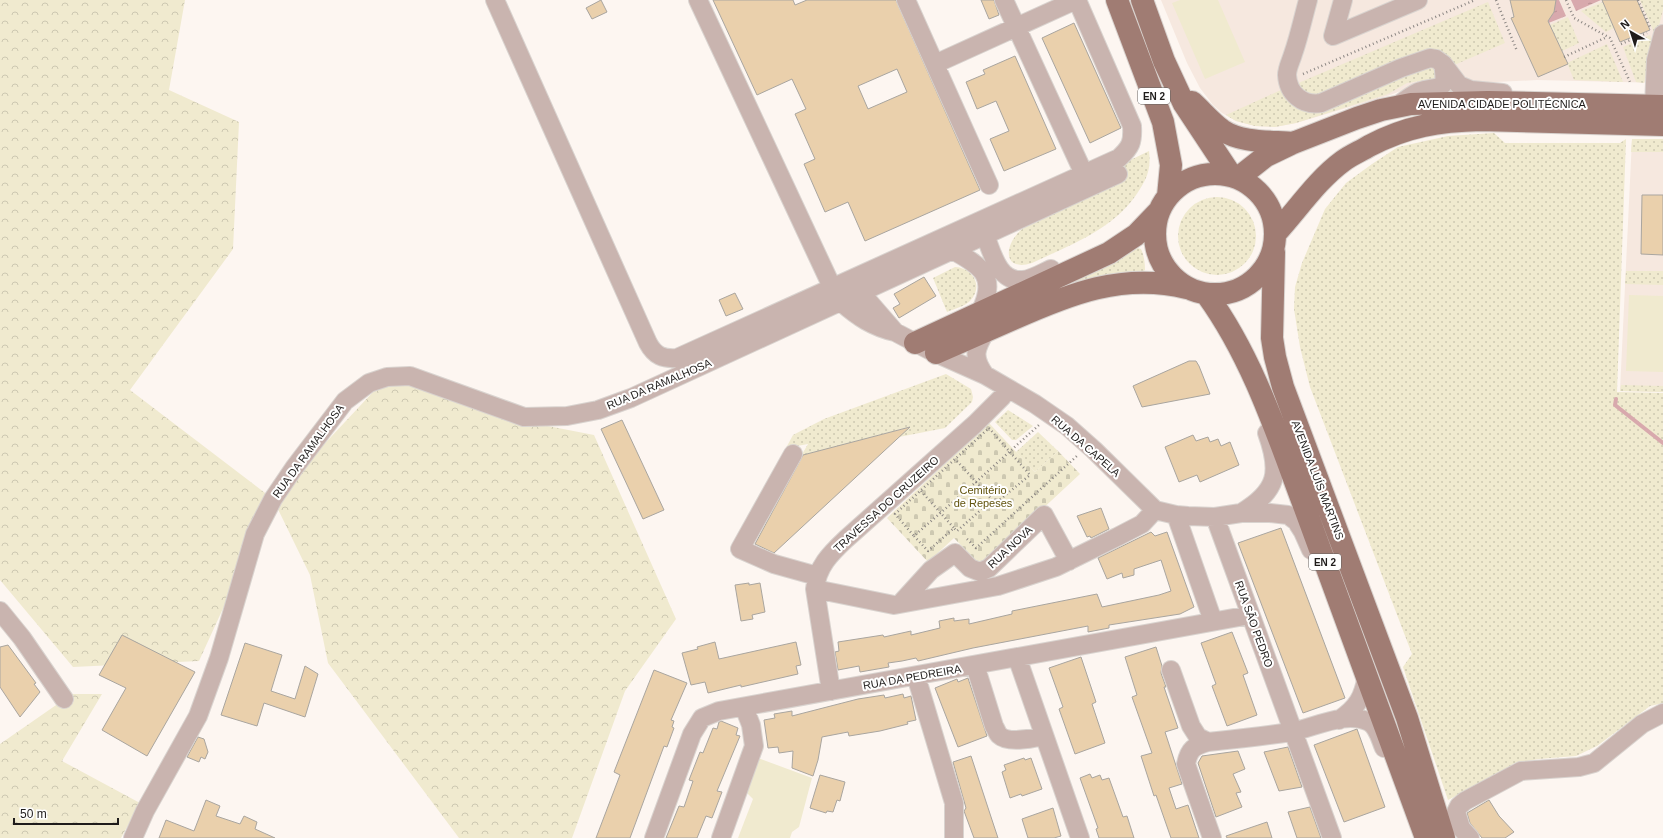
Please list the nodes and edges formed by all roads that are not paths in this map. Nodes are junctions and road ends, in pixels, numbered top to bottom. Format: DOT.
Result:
graph roads {
  1 [pos="495,0"];
  2 [pos="698,0"];
  3 [pos="906,0"];
  4 [pos="1004,0"];
  5 [pos="1076,0"];
  6 [pos="1117,0"];
  7 [pos="1142,0"];
  8 [pos="1308,0"];
  9 [pos="1343,0"];
  10 [pos="1418,0"];
  11 [pos="1017,28"];
  12 [pos="1663,34"];
  13 [pos="1659,59"];
  14 [pos="935,64"];
  15 [pos="1443,64"];
  16 [pos="1177,90"];
  17 [pos="1523,102"];
  18 [pos="1396,107"];
  19 [pos="1660,112"];
  20 [pos="1293,143"];
  21 [pos="1084,174"];
  22 [pos="1118,174"];
  23 [pos="1235,177"];
  24 [pos="990,185"];
  25 [pos="1164,204"];
  26 [pos="985,235"];
  27 [pos="1275,243"];
  28 [pos="952,250"];
  29 [pos="1087,263"];
  30 [pos="1197,292"];
  31 [pos="1020,294"];
  32 [pos="843,295"];
  33 [pos="983,322"];
  34 [pos="927,349"];
  35 [pos="985,375"];
  36 [pos="1007,388"];
  37 [pos="1262,394"];
  38 [pos="793,454"];
  39 [pos="1155,510"];
  40 [pos="1241,513"];
  41 [pos="1176,515"];
  42 [pos="1215,516"];
  43 [pos="1069,561"];
  44 [pos="816,583"];
  45 [pos="1334,586"];
  46 [pos="900,604"];
  47 [pos="0,611"];
  48 [pos="1250,614"];
  49 [pos="1213,621"];
  50 [pos="1017,658"];
  51 [pos="975,665"];
  52 [pos="1171,670"];
  53 [pos="916,676"];
  54 [pos="1367,676"];
  55 [pos="831,691"];
  56 [pos="64,699"];
  57 [pos="744,707"];
  58 [pos="1663,713"];
  59 [pos="1339,720"];
  60 [pos="1293,731"];
  61 [pos="1044,736"];
  62 [pos="1208,742"];
  63 [pos="1407,786"];
  64 [pos="1435,837"];
  65 [pos="133,838"];
  66 [pos="654,838"];
  67 [pos="721,838"];
  68 [pos="954,838"];
  69 [pos="1080,838"];
  70 [pos="1212,838"];
  71 [pos="1332,838"];
  72 [pos="1470,838"];
  1 -- 32 [label="street"];
  2 -- 32 [label="street"];
  3 -- 14 [label="street"];
  4 -- 11 [label="street"];
  5 -- 11 [label="street"];
  5 -- 21 [label="street"];
  6 -- 25 [label="main road, EN 2"];
  7 -- 16 [label="main road, EN 2"];
  8 -- 15 [label="street"];
  9 -- 10 [label="street"];
  11 -- 14 [label="street"];
  11 -- 21 [label="street"];
  12 -- 13 [label="street"];
  13 -- 19 [label="street"];
  14 -- 24 [label="street"];
  15 -- 17 [label="street"];
  15 -- 18 [label="street"];
  16 -- 20 [label="main road"];
  16 -- 23 [label="main road, EN 2"];
  17 -- 18 [label="main road, AVENIDA CIDADE POLITÉCNICA"];
  17 -- 19 [label="main road, AVENIDA CIDADE POLITÉCNICA"];
  18 -- 20 [label="main road, AVENIDA CIDADE POLITÉCNICA"];
  19 -- 27 [label="main road, AVENIDA CIDADE POLITÉCNICA"];
  20 -- 23 [label="main road, AVENIDA CIDADE POLITÉCNICA"];
  21 -- 32 [label="street"];
  22 -- 26 [label="street"];
  23 -- 25 [label="main road, EN 2"];
  23 -- 27 [label="main road, EN 2"];
  25 -- 29 [label="main road"];
  25 -- 30 [label="main road, EN 2"];
  26 -- 28 [label="street"];
  26 -- 29 [label="street"];
  27 -- 30 [label="main road"];
  27 -- 64 [label="main road, AVENIDA LUÍS MARTINS / EN 2"];
  28 -- 32 [label="street"];
  28 -- 33 [label="street"];
  29 -- 31 [label="main road"];
  30 -- 33 [label="main road"];
  30 -- 37 [label="main road, AVENIDA LUÍS MARTINS / EN 2"];
  31 -- 33 [label="main road"];
  31 -- 34 [label="street"];
  32 -- 34 [label="street, RUA DA CAPELA"];
  32 -- 65 [label="street, RUA DA RAMALHOSA"];
  33 -- 34 [label="main road"];
  33 -- 35 [label="street"];
  34 -- 35 [label="street, RUA DA CAPELA"];
  35 -- 36 [label="street, RUA DA CAPELA"];
  36 -- 39 [label="street, RUA DA CAPELA"];
  36 -- 44 [label="street, TRAVESSA DO CRUZEIRO"];
  37 -- 40 [label="street"];
  37 -- 45 [label="main road, AVENIDA LUÍS MARTINS / EN 2"];
  38 -- 44 [label="street, RUA NOVA"];
  39 -- 41 [label="street"];
  39 -- 43 [label="street, RUA NOVA"];
  40 -- 42 [label="street"];
  40 -- 45 [label="street"];
  41 -- 42 [label="street"];
  41 -- 49 [label="street"];
  42 -- 48 [label="street, RUA SÃO PEDRO"];
  43 -- 46 [label="street, RUA NOVA"];
  43 -- 46 [label="street, RUA NOVA"];
  44 -- 46 [label="street, RUA NOVA"];
  44 -- 55 [label="street"];
  45 -- 54 [label="main road, AVENIDA LUÍS MARTINS / EN 2"];
  47 -- 56 [label="street"];
  48 -- 49 [label="street, RUA DA PEDREIRA"];
  48 -- 60 [label="street, RUA SÃO PEDRO"];
  49 -- 50 [label="street, RUA DA PEDREIRA"];
  50 -- 51 [label="street, RUA DA PEDREIRA"];
  50 -- 61 [label="street"];
  51 -- 53 [label="street, RUA DA PEDREIRA"];
  51 -- 61 [label="street"];
  52 -- 62 [label="street"];
  53 -- 55 [label="street, RUA DA PEDREIRA"];
  53 -- 68 [label="street"];
  54 -- 59 [label="street"];
  54 -- 63 [label="main road, AVENIDA LUÍS MARTINS / EN 2"];
  55 -- 57 [label="street, RUA DA PEDREIRA"];
  57 -- 66 [label="street, RUA DA PEDREIRA"];
  57 -- 67 [label="street"];
  58 -- 72 [label="street"];
  59 -- 60 [label="street"];
  59 -- 63 [label="street"];
  60 -- 62 [label="street"];
  60 -- 71 [label="street, RUA SÃO PEDRO"];
  61 -- 69 [label="street"];
  62 -- 70 [label="street"];
  63 -- 64 [label="main road, AVENIDA LUÍS MARTINS / EN 2"];
}
